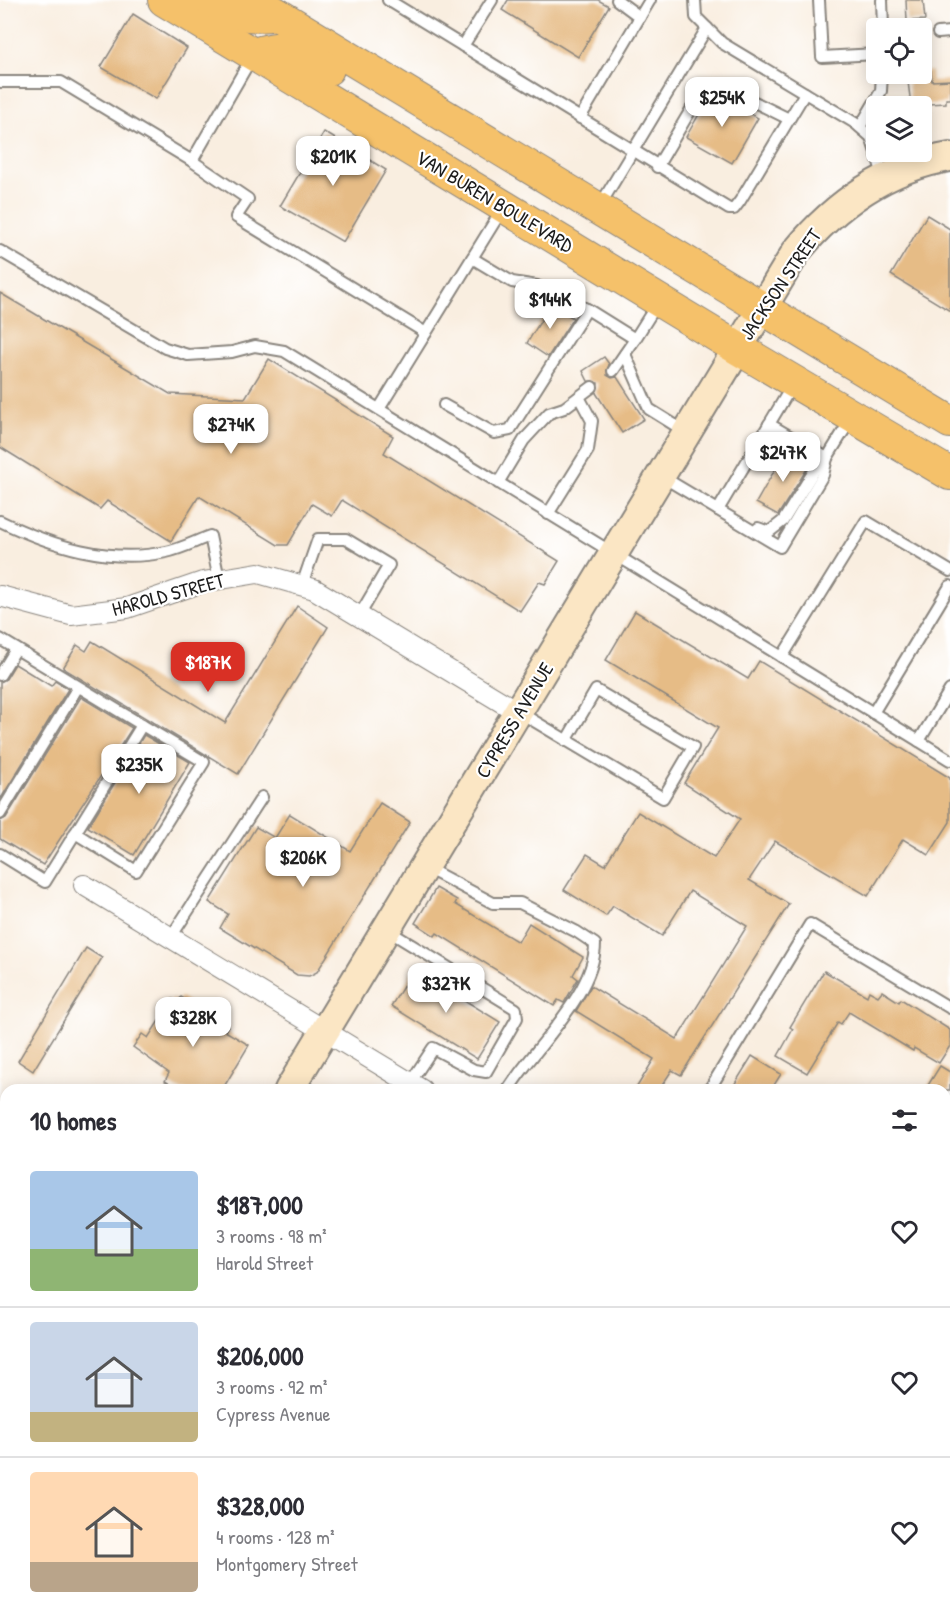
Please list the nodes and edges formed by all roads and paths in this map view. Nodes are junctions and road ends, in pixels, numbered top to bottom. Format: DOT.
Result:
graph roads {
  1 [pos="164,0"];
  2 [pos="210,0"];
  3 [pos="388,0"];
  4 [pos="492,0"];
  5 [pos="617,0"];
  6 [pos="650,0"];
  7 [pos="686,0"];
  8 [pos="819,0"];
  9 [pos="882,0"];
  10 [pos="695,3"];
  11 [pos="271,7"];
  12 [pos="640,17"];
  13 [pos="883,18"];
  14 [pos="707,28"];
  15 [pos="950,32"];
  16 [pos="938,33"];
  17 [pos="463,46"];
  18 [pos="254,54"];
  19 [pos="866,55"];
  20 [pos="0,82"];
  21 [pos="881,84"];
  22 [pos="805,93"];
  23 [pos="439,112"];
  24 [pos="580,118"];
  25 [pos="789,119"];
  26 [pos="860,127"];
  27 [pos="632,152"];
  28 [pos="950,157"];
  29 [pos="192,162"];
  30 [pos="657,167"];
  31 [pos="884,178"];
  32 [pos="504,206"];
  33 [pos="597,210"];
  34 [pos="0,251"];
  35 [pos="472,258"];
  36 [pos="659,301"];
  37 [pos="762,307"];
  38 [pos="587,309"];
  39 [pos="426,333"];
  40 [pos="635,339"];
  41 [pos="737,348"];
  42 [pos="625,354"];
  43 [pos="613,371"];
  44 [pos="794,382"];
  45 [pos="592,387"];
  46 [pos="579,397"];
  47 [pos="444,405"];
  48 [pos="379,409"];
  49 [pos="853,416"];
  50 [pos="950,422"];
  51 [pos="769,424"];
  52 [pos="686,432"];
  53 [pos="827,458"];
  54 [pos="950,474"];
  55 [pos="661,476"];
  56 [pos="498,483"];
  57 [pos="718,510"];
  58 [pos="548,514"];
  59 [pos="0,520"];
  60 [pos="740,522"];
  61 [pos="613,554"];
  62 [pos="950,571"];
  63 [pos="219,579"];
  64 [pos="302,585"];
  65 [pos="950,586"];
  66 [pos="0,596"];
  67 [pos="359,616"];
  68 [pos="0,639"];
  69 [pos="16,649"];
  70 [pos="782,657"];
  71 [pos="0,675"];
  72 [pos="78,687"];
  73 [pos="950,690"];
  74 [pos="518,712"];
  75 [pos="873,713"];
  76 [pos="142,725"];
  77 [pos="566,741"];
  78 [pos="919,741"];
  79 [pos="950,760"];
  80 [pos="261,797"];
  81 [pos="0,814"];
  82 [pos="75,833"];
  83 [pos="0,854"];
  84 [pos="424,867"];
  85 [pos="84,885"];
  86 [pos="387,930"];
  87 [pos="171,937"];
  88 [pos="950,1008"];
  89 [pos="325,1032"];
  90 [pos="293,1084"];
  91 [pos="411,1084"];
  92 [pos="417,1084"];
  93 [pos="513,1084"];
  94 [pos="713,1084"];
  1 -- 18 [label="main road, VAN BUREN BOULEVARD"];
  2 -- 11 [label="main road"];
  3 -- 17 [label="lane"];
  4 -- 17 [label="lane"];
  5 -- 12 [label="lane"];
  6 -- 12 [label="lane"];
  7 -- 10 [label="lane"];
  8 -- 19 [label="lane"];
  9 -- 13 [label="lane"];
  10 -- 14 [label="lane"];
  11 -- 23 [label="main road"];
  12 -- 24 [label="lane"];
  14 -- 22 [label="lane"];
  14 -- 27 [label="lane"];
  15 -- 16 [label="lane"];
  17 -- 24 [label="lane"];
  18 -- 23 [label="main road"];
  18 -- 29 [label="lane"];
  18 -- 32 [label="main road, VAN BUREN BOULEVARD"];
  20 -- 29 [label="lane"];
  21 -- 26 [label="lane"];
  22 -- 25 [label="lane"];
  22 -- 26 [label="lane"];
  23 -- 33 [label="main road"];
  24 -- 27 [label="lane"];
  25 -- 30 [label="lane"];
  25 -- 30 [label="lane"];
  26 -- 31 [label="lane"];
  27 -- 30 [label="lane"];
  27 -- 33 [label="lane"];
  28 -- 31 [label="street, JACKSON STREET"];
  29 -- 39 [label="lane"];
  31 -- 37 [label="street, JACKSON STREET"];
  32 -- 35 [label="lane"];
  32 -- 36 [label="main road, VAN BUREN BOULEVARD"];
  33 -- 37 [label="main road"];
  34 -- 48 [label="lane"];
  35 -- 38 [label="lane"];
  35 -- 39 [label="lane"];
  36 -- 40 [label="lane"];
  36 -- 41 [label="main road, VAN BUREN BOULEVARD"];
  37 -- 41 [label="street, JACKSON STREET"];
  37 -- 50 [label="main road"];
  38 -- 40 [label="lane"];
  38 -- 47 [label="lane"];
  39 -- 48 [label="lane"];
  40 -- 42 [label="lane"];
  41 -- 44 [label="main road, VAN BUREN BOULEVARD"];
  41 -- 52 [label="street, CYPRESS AVENUE"];
  42 -- 43 [label="lane"];
  42 -- 52 [label="lane"];
  44 -- 49 [label="main road, VAN BUREN BOULEVARD"];
  44 -- 51 [label="lane"];
  45 -- 46 [label="lane"];
  46 -- 56 [label="lane"];
  46 -- 58 [label="lane"];
  48 -- 56 [label="lane"];
  49 -- 53 [label="lane"];
  49 -- 54 [label="main road, VAN BUREN BOULEVARD"];
  51 -- 53 [label="lane"];
  51 -- 57 [label="lane"];
  52 -- 55 [label="street, CYPRESS AVENUE"];
  53 -- 60 [label="lane"];
  53 -- 60 [label="lane"];
  55 -- 57 [label="lane"];
  55 -- 61 [label="street, CYPRESS AVENUE"];
  56 -- 58 [label="lane"];
  57 -- 60 [label="lane"];
  58 -- 61 [label="lane"];
  59 -- 63 [label="lane"];
  61 -- 70 [label="lane"];
  61 -- 74 [label="street, CYPRESS AVENUE"];
  62 -- 70 [label="lane"];
  63 -- 64 [label="street, HAROLD STREET"];
  63 -- 66 [label="street, HAROLD STREET"];
  64 -- 67 [label="street, HAROLD STREET"];
  64 -- 67 [label="lane"];
  65 -- 75 [label="lane"];
  67 -- 74 [label="street, HAROLD STREET"];
  68 -- 69 [label="lane"];
  69 -- 71 [label="lane"];
  69 -- 72 [label="lane"];
  70 -- 75 [label="lane"];
  72 -- 76 [label="lane"];
  72 -- 81 [label="lane"];
  73 -- 78 [label="lane"];
  74 -- 77 [label="lane"];
  74 -- 84 [label="street, CYPRESS AVENUE"];
  75 -- 78 [label="lane"];
  76 -- 82 [label="lane"];
  76 -- 82 [label="lane"];
  77 -- 77 [label="lane"];
  78 -- 79 [label="lane"];
  80 -- 87 [label="lane"];
  82 -- 83 [label="lane"];
  84 -- 86 [label="street, CYPRESS AVENUE"];
  84 -- 93 [label="lane"];
  85 -- 87 [label="street"];
  86 -- 89 [label="street, CYPRESS AVENUE"];
  86 -- 92 [label="lane"];
  87 -- 89 [label="street"];
  88 -- 94 [label="lane"];
  89 -- 90 [label="street, CYPRESS AVENUE"];
  89 -- 91 [label="street"];
}
